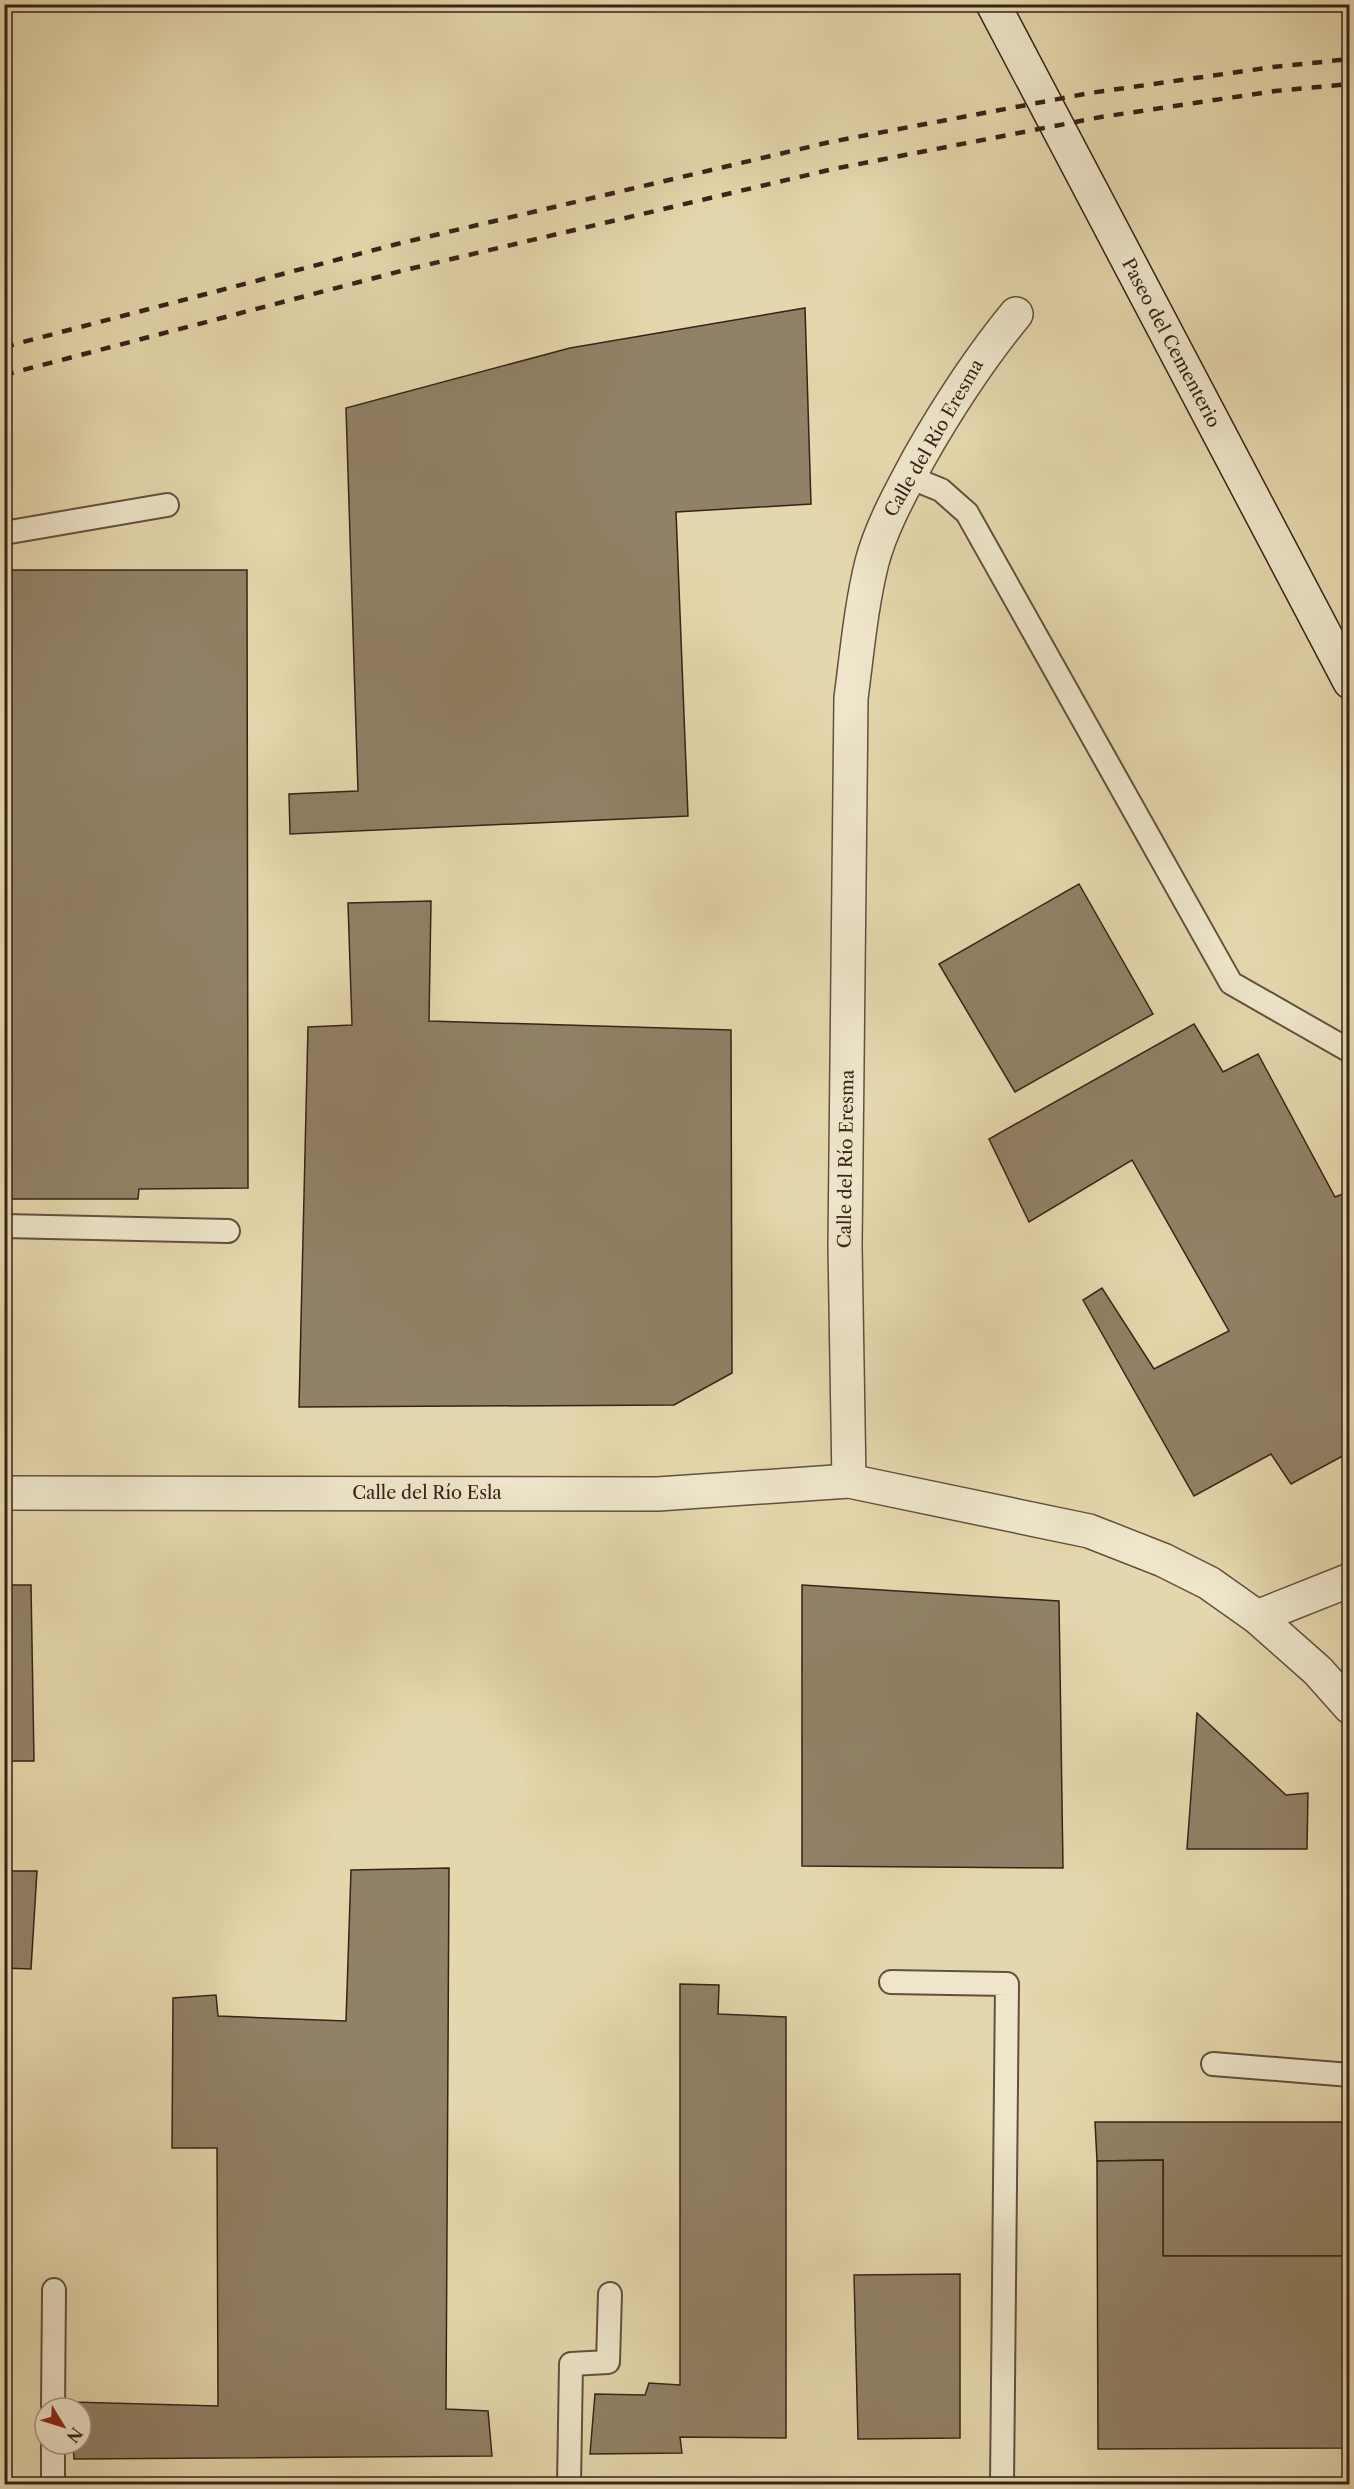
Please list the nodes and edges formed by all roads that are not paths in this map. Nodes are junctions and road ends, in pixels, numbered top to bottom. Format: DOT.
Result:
graph roads {
  1 [pos="993,4"];
  2 [pos="1016,314"];
  3 [pos="909,477"];
  4 [pos="167,505"];
  5 [pos="4,533"];
  6 [pos="1350,681"];
  7 [pos="1350,1051"];
  8 [pos="4,1226"];
  9 [pos="228,1231"];
  10 [pos="849,1481"];
  11 [pos="4,1493"];
  12 [pos="1350,1580"];
  13 [pos="1257,1617"];
  14 [pos="1350,1707"];
  15 [pos="891,1982"];
  16 [pos="1213,2064"];
  17 [pos="1350,2075"];
  18 [pos="54,2290"];
  19 [pos="610,2294"];
  20 [pos="53,2396"];
  21 [pos="53,2456"];
  22 [pos="53,2484"];
  23 [pos="569,2484"];
  24 [pos="1002,2484"];
  1 -- 6 [label="street, Paseo del Cementerio"];
  2 -- 3 [label="street, Calle del Río Eresma"];
  3 -- 7 [label="lane"];
  3 -- 10 [label="street, Calle del Río Eresma"];
  4 -- 5 [label="lane"];
  8 -- 9 [label="lane"];
  10 -- 11 [label="street, Calle del Río Esla"];
  10 -- 13 [label="street"];
  12 -- 13 [label="street"];
  13 -- 14 [label="street"];
  15 -- 24 [label="lane"];
  16 -- 17 [label="lane"];
  18 -- 20 [label="lane"];
  19 -- 23 [label="lane"];
  21 -- 22 [label="lane"];
}
